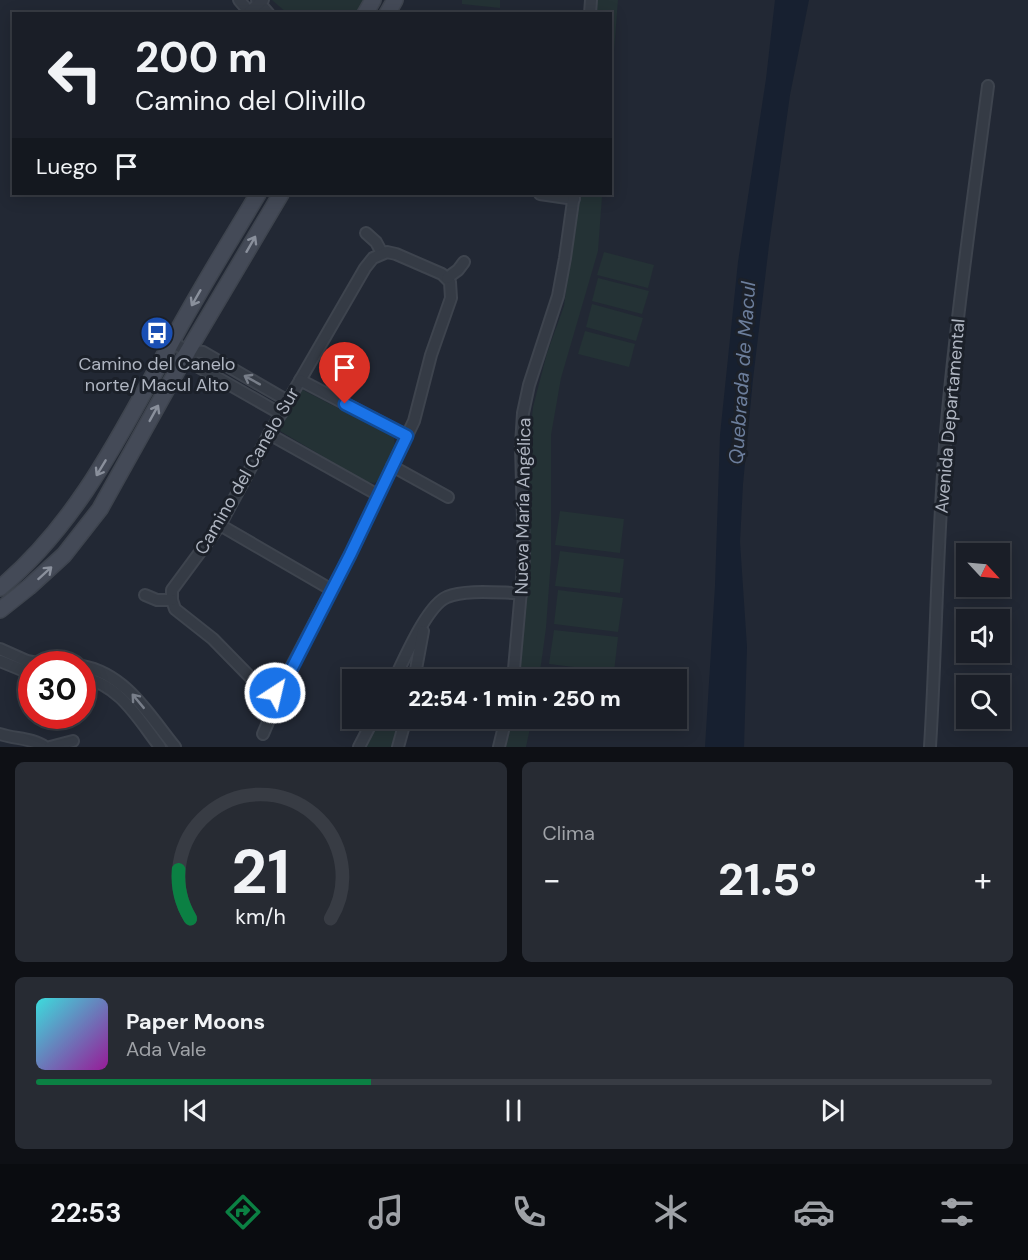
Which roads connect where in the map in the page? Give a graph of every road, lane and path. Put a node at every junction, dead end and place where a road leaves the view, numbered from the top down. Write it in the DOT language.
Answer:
graph roads {
  1 [pos="239,0"];
  2 [pos="249,12"];
  3 [pos="988,86"];
  4 [pos="257,195"];
  5 [pos="280,195"];
  6 [pos="557,195"];
  7 [pos="574,196"];
  8 [pos="366,233"];
  9 [pos="382,253"];
  10 [pos="464,261"];
  11 [pos="447,278"];
  12 [pos="171,342"];
  13 [pos="188,351"];
  14 [pos="300,380"];
  15 [pos="288,400"];
  16 [pos="281,414"];
  17 [pos="269,434"];
  18 [pos="407,436"];
  19 [pos="392,466"];
  20 [pos="378,495"];
  21 [pos="448,497"];
  22 [pos="220,525"];
  23 [pos="0,588"];
  24 [pos="332,590"];
  25 [pos="522,593"];
  26 [pos="145,595"];
  27 [pos="172,600"];
  28 [pos="0,610"];
  29 [pos="424,622"];
  30 [pos="0,649"];
  31 [pos="18,657"];
  32 [pos="0,662"];
  33 [pos="18,669"];
  34 [pos="400,669"];
  35 [pos="416,669"];
  36 [pos="514,669"];
  37 [pos="96,670"];
  38 [pos="96,682"];
  39 [pos="274,686"];
  40 [pos="368,729"];
  41 [pos="403,729"];
  42 [pos="503,729"];
  43 [pos="0,734"];
  44 [pos="263,734"];
  45 [pos="72,741"];
  46 [pos="48,747"];
  47 [pos="160,747"];
  48 [pos="175,747"];
  49 [pos="359,747"];
  50 [pos="398,747"];
  51 [pos="499,747"];
  52 [pos="930,747"];
  1 -- 2 [label="street"];
  3 -- 52 [label="street, Avenida Departamental"];
  4 -- 12 [label="street, one-way"];
  13 -- 5 [label="street, one-way"];
  6 -- 7 [label="street"];
  7 -- 25 [label="street, Nueva María Angélica"];
  8 -- 9 [label="street"];
  9 -- 11 [label="street"];
  9 -- 14 [label="street, Camino del Canelo Sur"];
  10 -- 11 [label="street"];
  11 -- 18 [label="street"];
  12 -- 13 [label="street"];
  12 -- 23 [label="street, one-way"];
  15 -- 13 [label="street, one-way"];
  13 -- 16 [label="street"];
  28 -- 13 [label="street, one-way"];
  14 -- 15 [label="street, Camino del Canelo Sur"];
  14 -- 18 [label="street"];
  15 -- 16 [label="street, Camino del Canelo Sur"];
  16 -- 17 [label="street, Camino del Canelo Sur"];
  17 -- 20 [label="street"];
  17 -- 22 [label="street, Camino del Canelo Sur"];
  18 -- 19 [label="street"];
  19 -- 20 [label="street"];
  19 -- 21 [label="street"];
  20 -- 24 [label="street"];
  22 -- 24 [label="street"];
  22 -- 27 [label="street, Camino del Canelo Sur"];
  24 -- 39 [label="street"];
  25 -- 29 [label="street"];
  25 -- 36 [label="street, Nueva María Angélica"];
  26 -- 27 [label="street"];
  27 -- 39 [label="street"];
  29 -- 34 [label="street"];
  29 -- 35 [label="street"];
  30 -- 31 [label="street"];
  32 -- 33 [label="street"];
  48 -- 37 [label="street, one-way"];
  38 -- 47 [label="street"];
  39 -- 44 [label="street"];
  40 -- 49 [label="street"];
  41 -- 50 [label="street"];
  42 -- 51 [label="street"];
  43 -- 46 [label="street"];
  45 -- 46 [label="street"];
}
